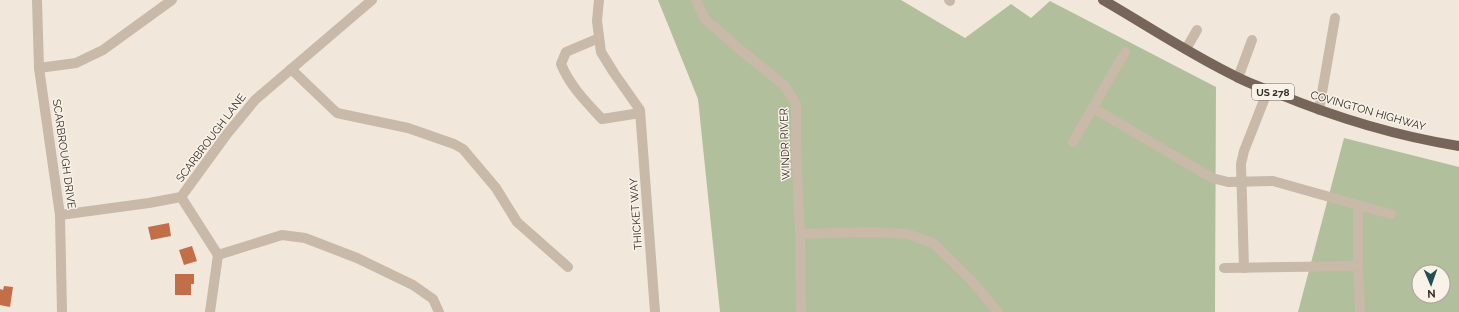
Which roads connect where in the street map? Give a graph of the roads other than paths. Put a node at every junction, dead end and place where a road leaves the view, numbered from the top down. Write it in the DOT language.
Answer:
graph roads {
  1 [pos="37,0"];
  2 [pos="172,0"];
  3 [pos="372,0"];
  4 [pos="599,0"];
  5 [pos="696,0"];
  6 [pos="1106,1"];
  7 [pos="1335,18"];
  8 [pos="1197,30"];
  9 [pos="599,38"];
  10 [pos="1252,40"];
  11 [pos="1186,49"];
  12 [pos="1125,52"];
  13 [pos="39,68"];
  14 [pos="292,69"];
  15 [pos="1238,78"];
  16 [pos="1268,90"];
  17 [pos="1093,108"];
  18 [pos="1319,110"];
  19 [pos="640,114"];
  20 [pos="1073,142"];
  21 [pos="1459,146"];
  22 [pos="1241,182"];
  23 [pos="181,197"];
  24 [pos="1358,205"];
  25 [pos="60,214"];
  26 [pos="1391,214"];
  27 [pos="800,234"];
  28 [pos="218,255"];
  29 [pos="1358,266"];
  30 [pos="568,267"];
  31 [pos="1224,268"];
  32 [pos="1244,268"];
  33 [pos="62,312"];
  34 [pos="210,312"];
  35 [pos="439,312"];
  36 [pos="655,312"];
  37 [pos="801,312"];
  38 [pos="998,312"];
  39 [pos="1360,312"];
  1 -- 13 [label="street, SCARBROUGH DRIVE"];
  2 -- 13 [label="street"];
  3 -- 14 [label="street, SCARBROUGH LANE"];
  4 -- 9 [label="street, THICKET WAY"];
  5 -- 27 [label="street, WINDR RIVER"];
  6 -- 11 [label="main road, COVINGTON HIGHWAY / US 278"];
  7 -- 18 [label="street"];
  8 -- 11 [label="street"];
  9 -- 19 [label="street, THICKET WAY"];
  9 -- 19 [label="street"];
  10 -- 15 [label="street"];
  11 -- 15 [label="main road, COVINGTON HIGHWAY / US 278"];
  12 -- 17 [label="street"];
  13 -- 25 [label="street, SCARBROUGH DRIVE"];
  14 -- 23 [label="street, SCARBROUGH LANE"];
  14 -- 30 [label="street"];
  15 -- 16 [label="main road, COVINGTON HIGHWAY / US 278"];
  16 -- 18 [label="main road, COVINGTON HIGHWAY / US 278"];
  16 -- 22 [label="street"];
  17 -- 20 [label="street"];
  17 -- 22 [label="street"];
  18 -- 21 [label="main road, COVINGTON HIGHWAY / US 278"];
  19 -- 36 [label="street, THICKET WAY"];
  22 -- 24 [label="street"];
  22 -- 32 [label="street"];
  23 -- 25 [label="street, SCARBROUGH LANE"];
  23 -- 28 [label="street"];
  24 -- 26 [label="street"];
  24 -- 29 [label="street"];
  25 -- 33 [label="street, SCARBROUGH DRIVE"];
  27 -- 37 [label="street, WINDR RIVER"];
  27 -- 38 [label="street"];
  28 -- 34 [label="street"];
  28 -- 35 [label="street"];
  29 -- 32 [label="street"];
  29 -- 39 [label="street"];
  31 -- 32 [label="street"];
}
